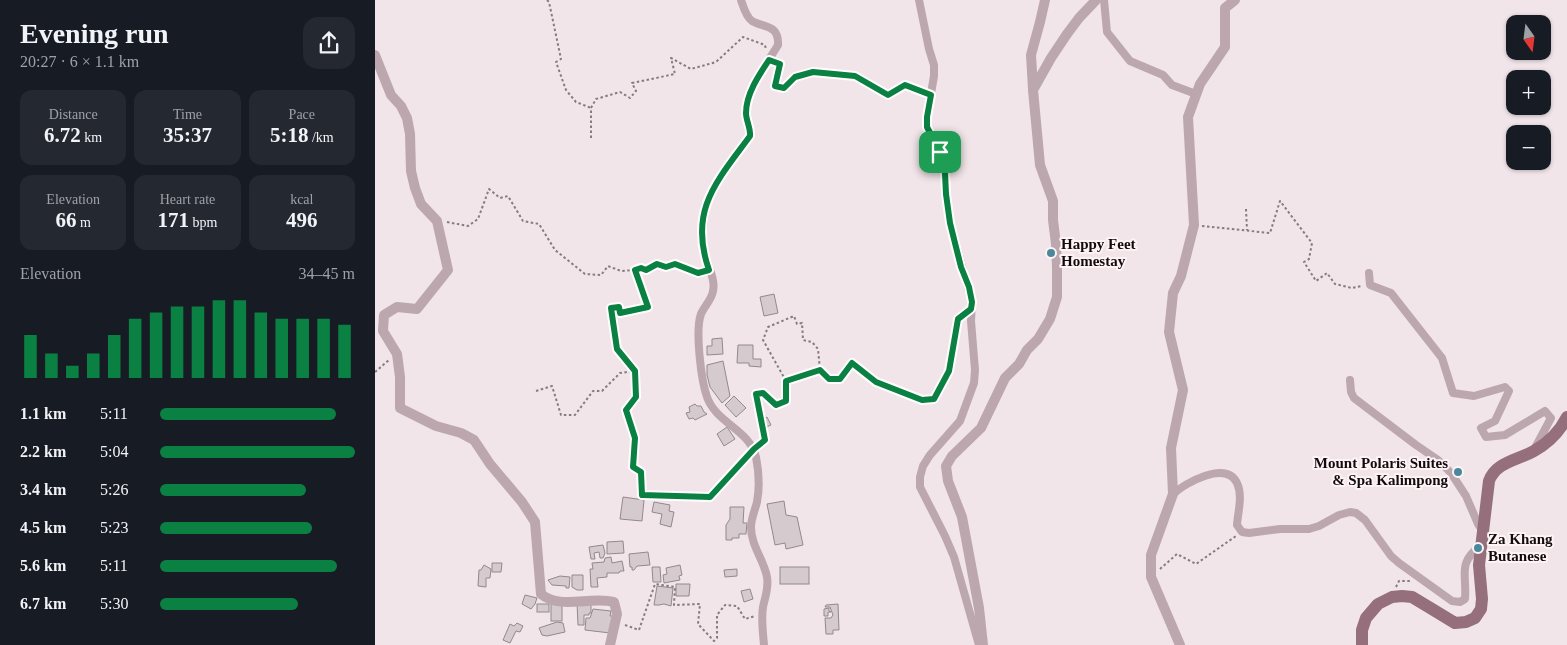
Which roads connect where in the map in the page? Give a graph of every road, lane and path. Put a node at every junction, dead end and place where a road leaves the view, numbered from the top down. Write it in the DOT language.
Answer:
graph roads {
  1 [pos="547,0"];
  2 [pos="741,0"];
  3 [pos="919,0"];
  4 [pos="1045,0"];
  5 [pos="1095,0"];
  6 [pos="1104,0"];
  7 [pos="1235,0"];
  8 [pos="375,55"];
  9 [pos="769,60"];
  10 [pos="1033,90"];
  11 [pos="1196,94"];
  12 [pos="931,95"];
  13 [pos="591,108"];
  14 [pos="591,138"];
  15 [pos="1246,209"];
  16 [pos="437,221"];
  17 [pos="1194,225"];
  18 [pos="1247,230"];
  19 [pos="635,270"];
  20 [pos="709,270"];
  21 [pos="1369,273"];
  22 [pos="1369,285"];
  23 [pos="971,309"];
  24 [pos="397,354"];
  25 [pos="852,363"];
  26 [pos="820,370"];
  27 [pos="635,371"];
  28 [pos="375,372"];
  29 [pos="1350,380"];
  30 [pos="786,381"];
  31 [pos="536,391"];
  32 [pos="1567,416"];
  33 [pos="754,449"];
  34 [pos="1533,452"];
  35 [pos="1173,494"];
  36 [pos="680,496"];
  37 [pos="1242,532"];
  38 [pos="1482,538"];
  39 [pos="1151,577"];
  40 [pos="1423,580"];
  41 [pos="1392,597"];
  42 [pos="763,614"];
  43 [pos="615,622"];
  44 [pos="610,645"];
  45 [pos="764,645"];
  46 [pos="979,645"];
  47 [pos="983,645"];
  48 [pos="1180,645"];
  49 [pos="1362,645"];
  1 -- 13 [label="path"];
  2 -- 9 [label="street"];
  3 -- 12 [label="street"];
  4 -- 10 [label="street"];
  5 -- 10 [label="street"];
  6 -- 11 [label="street"];
  7 -- 11 [label="street"];
  8 -- 16 [label="street"];
  9 -- 12 [label="path"];
  9 -- 13 [label="path"];
  9 -- 20 [label="street"];
  10 -- 47 [label="street"];
  11 -- 17 [label="street"];
  12 -- 23 [label="street"];
  13 -- 14 [label="path"];
  15 -- 18 [label="path"];
  16 -- 19 [label="path"];
  16 -- 24 [label="street"];
  17 -- 18 [label="path"];
  17 -- 35 [label="street"];
  18 -- 22 [label="path"];
  19 -- 20 [label="path"];
  19 -- 27 [label="path"];
  20 -- 33 [label="street"];
  21 -- 22 [label="street"];
  22 -- 34 [label="street"];
  23 -- 25 [label="street"];
  23 -- 46 [label="street"];
  24 -- 28 [label="path"];
  24 -- 43 [label="street"];
  25 -- 26 [label="path"];
  26 -- 30 [label="path"];
  26 -- 30 [label="path"];
  27 -- 31 [label="path"];
  27 -- 36 [label="path"];
  29 -- 38 [label="street"];
  30 -- 33 [label="path"];
  32 -- 34 [label="main road"];
  33 -- 36 [label="street"];
  33 -- 42 [label="street"];
  34 -- 38 [label="main road"];
  35 -- 37 [label="street"];
  35 -- 39 [label="street"];
  37 -- 39 [label="path"];
  37 -- 40 [label="street"];
  38 -- 40 [label="street"];
  38 -- 41 [label="main road"];
  39 -- 48 [label="street"];
  40 -- 41 [label="path"];
  41 -- 49 [label="main road"];
  42 -- 43 [label="path"];
  42 -- 45 [label="street"];
  43 -- 44 [label="street"];
}
